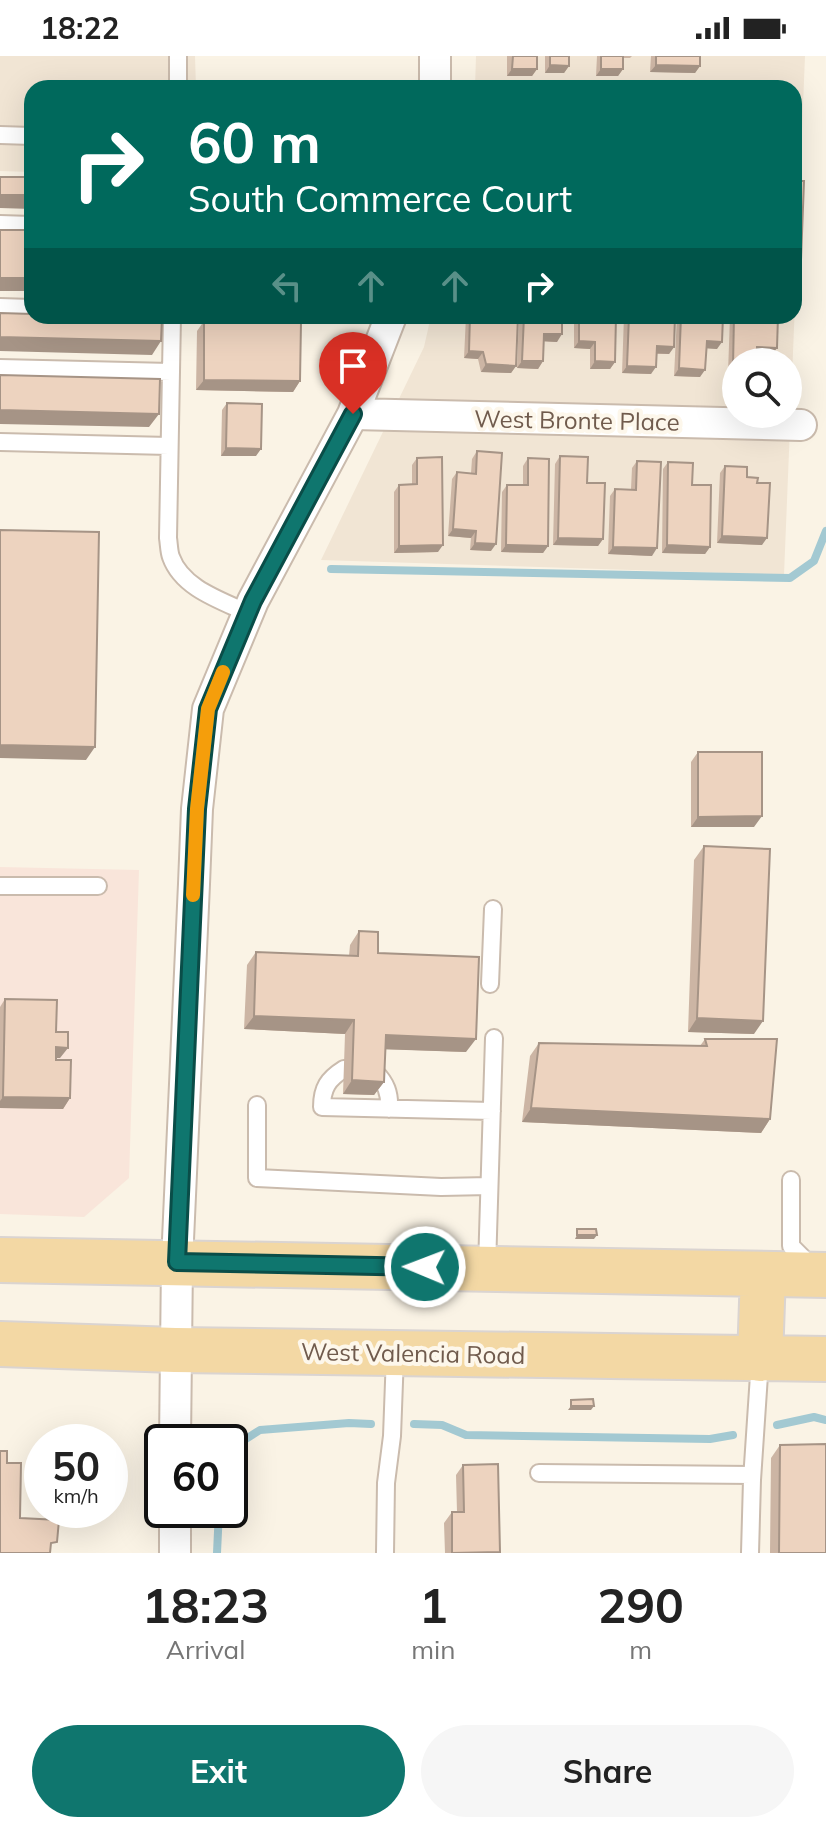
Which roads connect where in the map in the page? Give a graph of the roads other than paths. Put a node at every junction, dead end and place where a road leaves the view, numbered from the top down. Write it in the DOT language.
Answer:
graph roads {
  1 [pos="178,56"];
  2 [pos="435,56"];
  3 [pos="178,80"];
  4 [pos="435,80"];
  5 [pos="0,135"];
  6 [pos="24,136"];
  7 [pos="0,224"];
  8 [pos="24,225"];
  9 [pos="0,307"];
  10 [pos="24,308"];
  11 [pos="172,324"];
  12 [pos="388,324"];
  13 [pos="0,368"];
  14 [pos="171,372"];
  15 [pos="353,414"];
  16 [pos="722,423"];
  17 [pos="0,442"];
  18 [pos="169,446"];
  19 [pos="248,613"];
  20 [pos="0,886"];
  21 [pos="98,886"];
  22 [pos="493,909"];
  23 [pos="490,984"];
  24 [pos="494,1038"];
  25 [pos="344,1069"];
  26 [pos="375,1072"];
  27 [pos="257,1105"];
  28 [pos="389,1109"];
  29 [pos="492,1111"];
  30 [pos="791,1180"];
  31 [pos="489,1186"];
  32 [pos="0,1260"];
  33 [pos="177,1262"];
  34 [pos="487,1268"];
  35 [pos="763,1274"];
  36 [pos="823,1275"];
  37 [pos="0,1344"];
  38 [pos="175,1350"];
  39 [pos="395,1353"];
  40 [pos="760,1359"];
  41 [pos="826,1359"];
  42 [pos="175,1424"];
  43 [pos="539,1473"];
  44 [pos="752,1475"];
  45 [pos="175,1528"];
  46 [pos="175,1553"];
  47 [pos="385,1553"];
  48 [pos="750,1553"];
  1 -- 3 [label="lane"];
  2 -- 4 [label="street"];
  5 -- 6 [label="lane"];
  7 -- 8 [label="lane"];
  9 -- 10 [label="lane"];
  11 -- 14 [label="lane"];
  12 -- 15 [label="street"];
  13 -- 14 [label="lane"];
  14 -- 18 [label="lane"];
  15 -- 16 [label="street, West Bronte Place"];
  15 -- 19 [label="street"];
  17 -- 18 [label="lane"];
  18 -- 19 [label="lane"];
  19 -- 33 [label="street"];
  20 -- 21 [label="lane"];
  22 -- 23 [label="lane"];
  24 -- 29 [label="lane"];
  25 -- 28 [label="lane"];
  26 -- 28 [label="lane"];
  27 -- 31 [label="lane"];
  28 -- 29 [label="lane"];
  29 -- 31 [label="lane"];
  30 -- 36 [label="lane"];
  31 -- 34 [label="lane"];
  32 -- 33 [label="main road"];
  33 -- 34 [label="main road"];
  33 -- 38 [label="street"];
  34 -- 35 [label="main road"];
  35 -- 36 [label="main road"];
  35 -- 40 [label="main road"];
  37 -- 38 [label="main road, West Valencia Road"];
  38 -- 39 [label="main road, West Valencia Road"];
  38 -- 42 [label="street"];
  39 -- 40 [label="main road, West Valencia Road"];
  39 -- 47 [label="lane"];
  40 -- 41 [label="main road, West Valencia Road"];
  40 -- 44 [label="lane"];
  43 -- 44 [label="lane"];
  44 -- 48 [label="lane"];
  45 -- 46 [label="street"];
}
